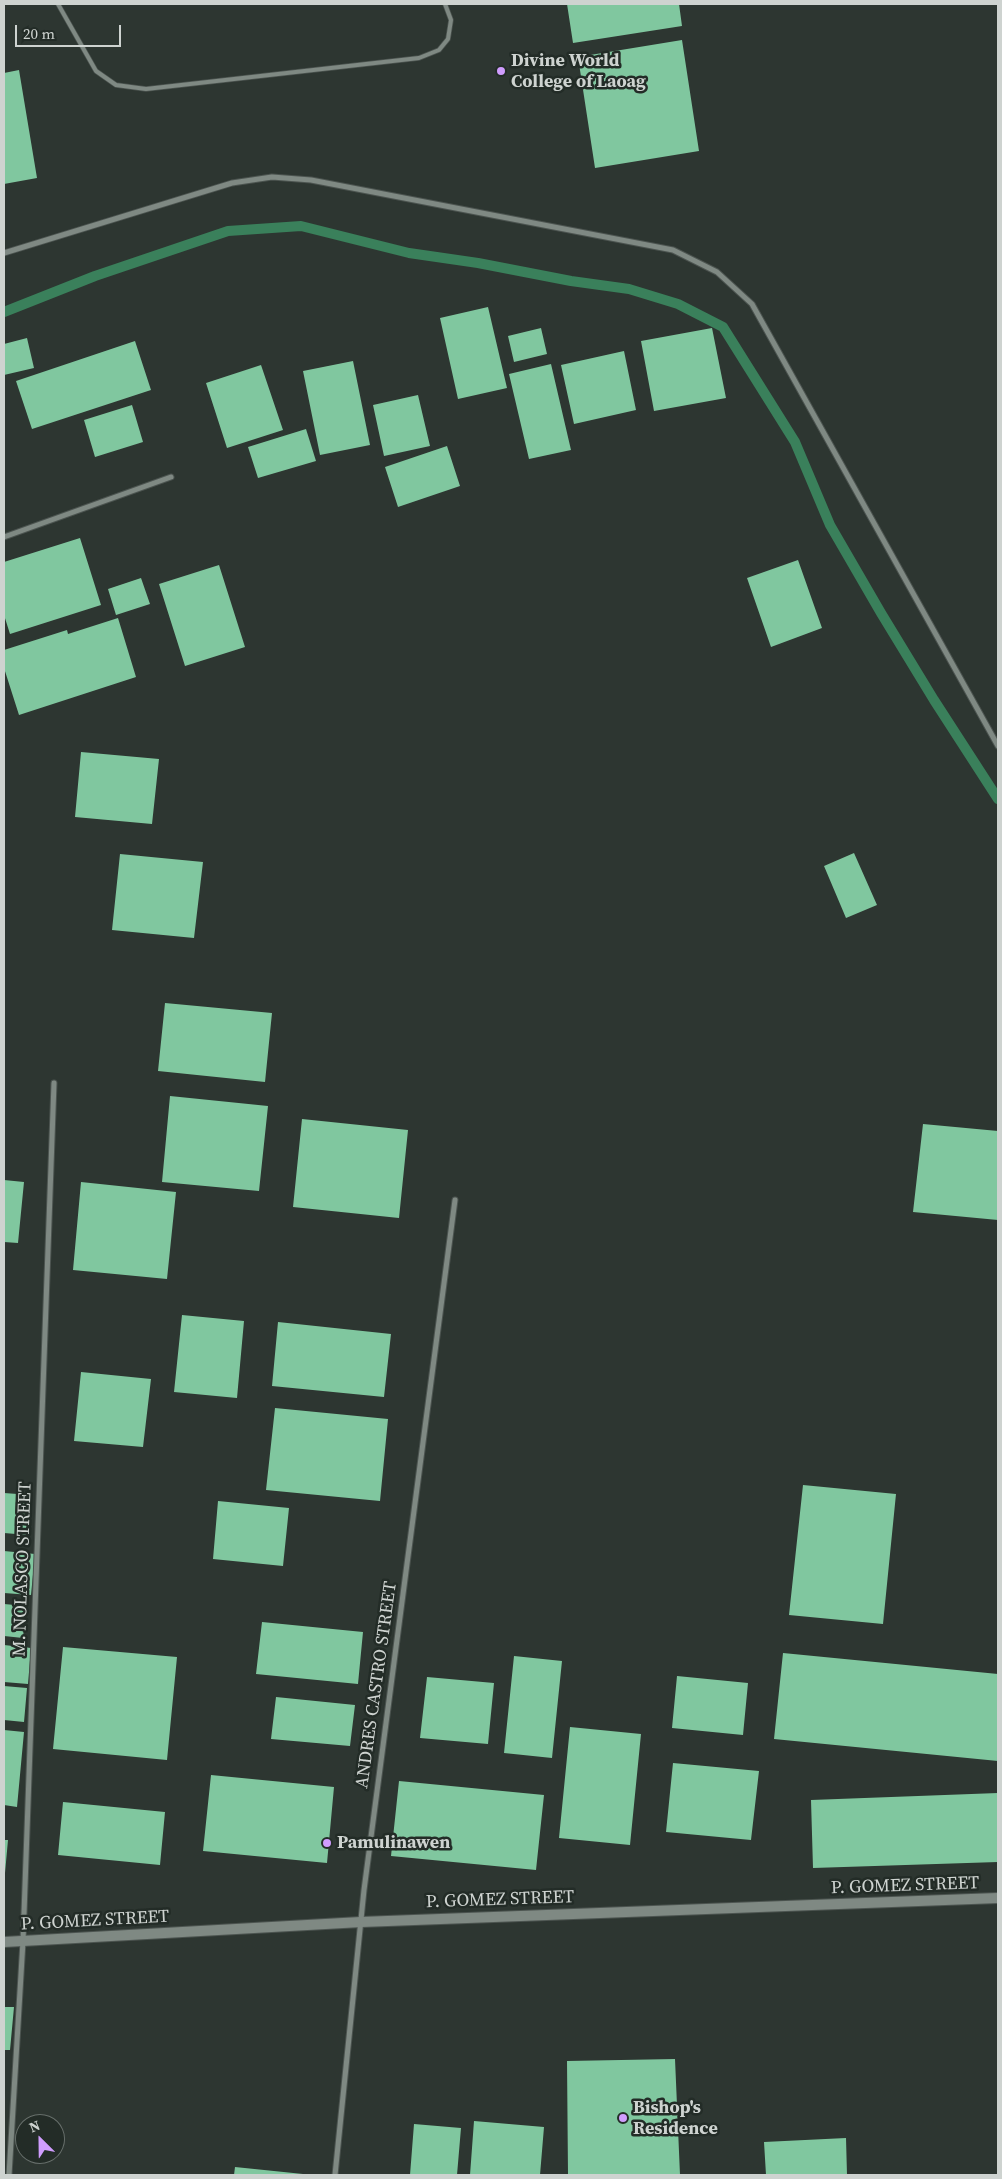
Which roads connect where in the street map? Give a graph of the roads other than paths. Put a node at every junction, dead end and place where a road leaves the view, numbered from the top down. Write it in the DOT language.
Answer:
graph roads {
  1 [pos="58,4"];
  2 [pos="445,4"];
  3 [pos="4,253"];
  4 [pos="171,476"];
  5 [pos="4,537"];
  6 [pos="998,746"];
  7 [pos="54,1083"];
  8 [pos="456,1200"];
  9 [pos="998,1898"];
  10 [pos="361,1922"];
  11 [pos="23,1941"];
  12 [pos="4,1942"];
  13 [pos="9,2175"];
  14 [pos="335,2175"];
  1 -- 2 [label="lane"];
  3 -- 6 [label="street"];
  4 -- 5 [label="street"];
  7 -- 11 [label="street, M. NOLASCO STREET"];
  8 -- 10 [label="street, ANDRES CASTRO STREET"];
  9 -- 10 [label="main road, P. GOMEZ STREET"];
  10 -- 11 [label="main road, P. GOMEZ STREET"];
  10 -- 14 [label="street, ANDRES CASTRO STREET"];
  11 -- 12 [label="main road, P. GOMEZ STREET"];
  11 -- 13 [label="street, M. NOLASCO STREET"];
}
